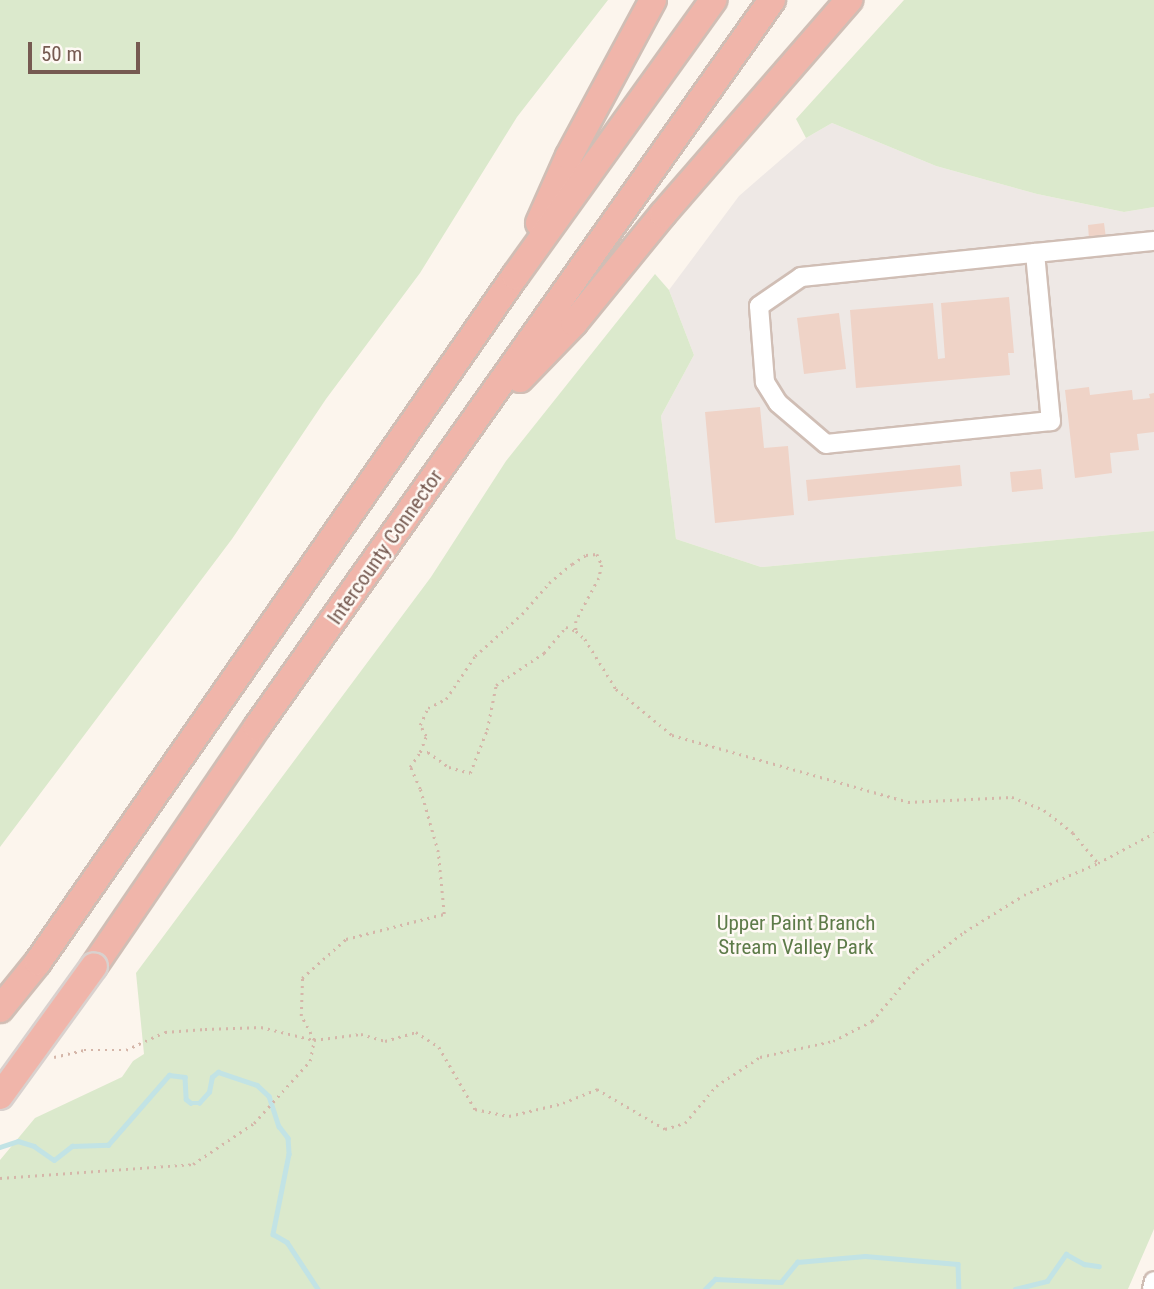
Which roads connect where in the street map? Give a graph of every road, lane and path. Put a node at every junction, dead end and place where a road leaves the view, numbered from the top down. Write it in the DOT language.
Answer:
graph roads {
  1 [pos="653,0"];
  2 [pos="713,0"];
  3 [pos="772,0"];
  4 [pos="849,0"];
  5 [pos="1154,241"];
  6 [pos="1035,253"];
  7 [pos="515,276"];
  8 [pos="456,447"];
  9 [pos="576,631"];
  10 [pos="420,752"];
  11 [pos="1154,833"];
  12 [pos="1098,863"];
  13 [pos="0,1009"];
  14 [pos="314,1040"];
  15 [pos="51,1058"];
  16 [pos="0,1096"];
  17 [pos="0,1178"];
  18 [pos="1154,1281"];
  19 [pos="1152,1289"];
  1 -- 7 [label="highway"];
  2 -- 7 [label="highway"];
  3 -- 8 [label="highway, Intercounty Connector"];
  4 -- 8 [label="highway"];
  5 -- 6 [label="street"];
  6 -- 6 [label="street"];
  7 -- 13 [label="highway"];
  8 -- 16 [label="highway, Intercounty Connector, bridge"];
  9 -- 10 [label="path"];
  9 -- 10 [label="path"];
  9 -- 12 [label="path"];
  10 -- 14 [label="path"];
  11 -- 12 [label="path"];
  12 -- 14 [label="path"];
  14 -- 15 [label="path"];
  14 -- 17 [label="path"];
  18 -- 19 [label="street"];
}
